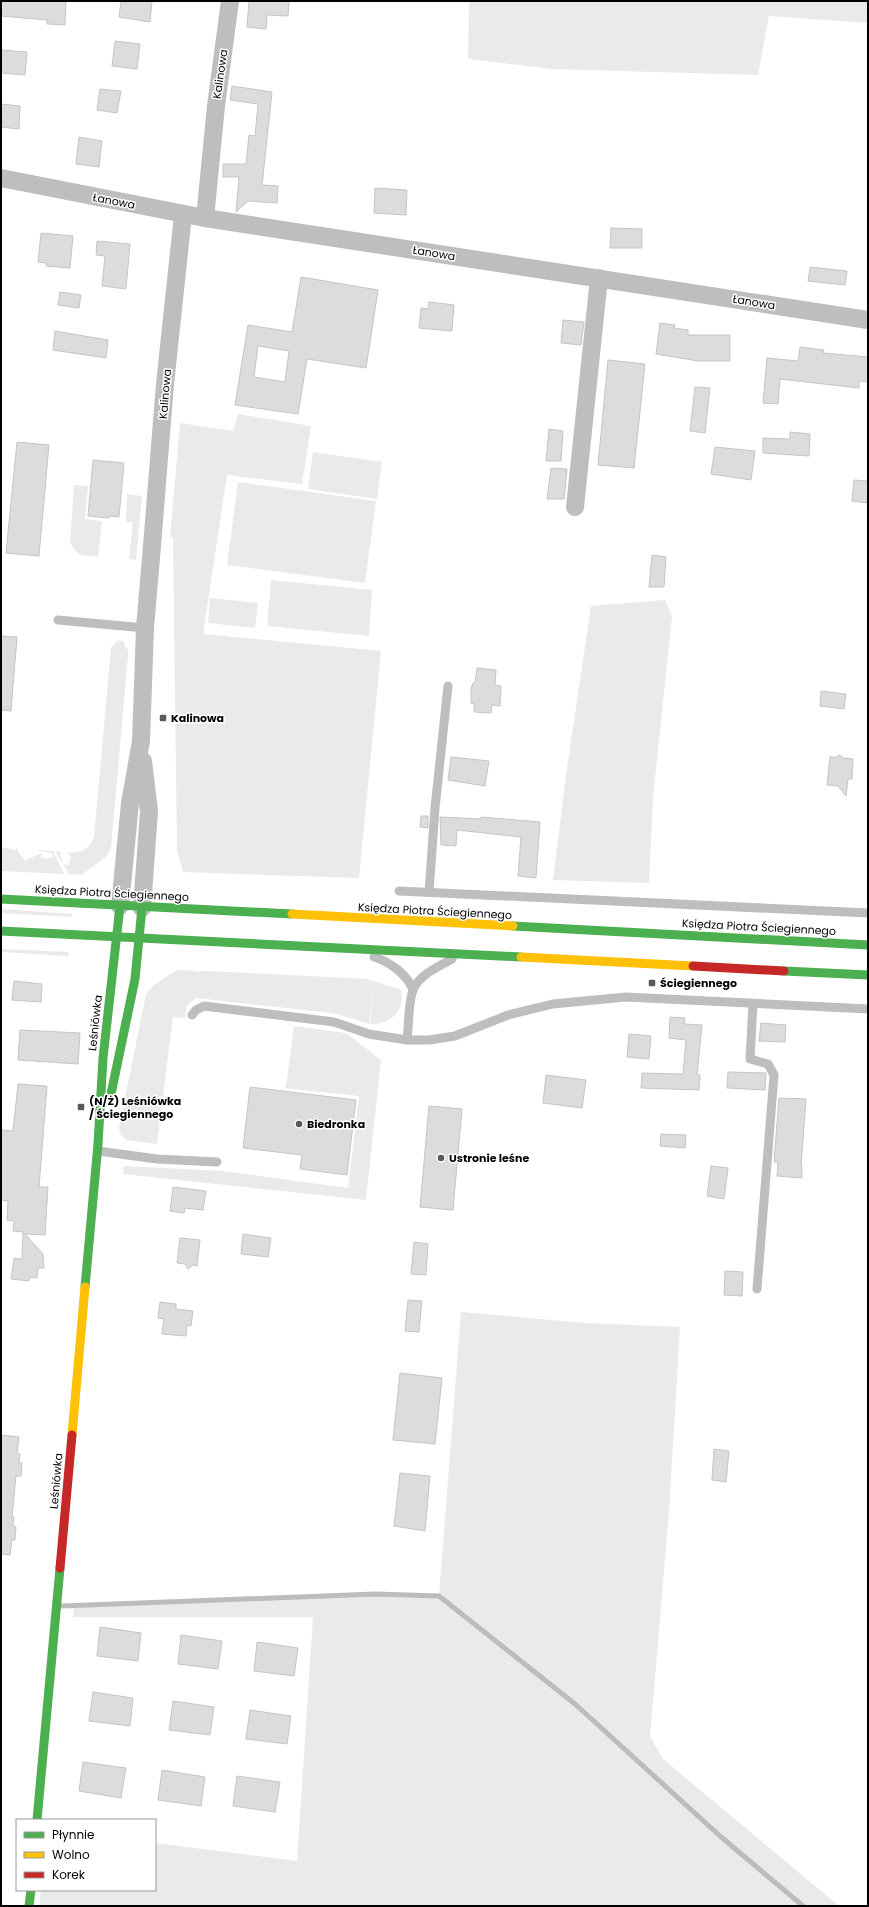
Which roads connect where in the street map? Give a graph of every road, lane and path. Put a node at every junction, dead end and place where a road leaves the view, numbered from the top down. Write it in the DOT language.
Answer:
graph roads {
  1 [pos="230,1"];
  2 [pos="1,178"];
  3 [pos="183,215"];
  4 [pos="205,218"];
  5 [pos="599,278"];
  6 [pos="868,320"];
  7 [pos="575,507"];
  8 [pos="58,620"];
  9 [pos="146,628"];
  10 [pos="448,686"];
  11 [pos="141,740"];
  12 [pos="400,891"];
  13 [pos="429,892"];
  14 [pos="1,899"];
  15 [pos="120,906"];
  16 [pos="142,908"];
  17 [pos="868,913"];
  18 [pos="1,931"];
  19 [pos="118,938"];
  20 [pos="140,939"];
  21 [pos="868,945"];
  22 [pos="356,950"];
  23 [pos="460,955"];
  24 [pos="868,975"];
  25 [pos="413,990"];
  26 [pos="753,1004"];
  27 [pos="868,1009"];
  28 [pos="192,1016"];
  29 [pos="407,1040"];
  30 [pos="98,1148"];
  31 [pos="217,1162"];
  32 [pos="757,1289"];
  33 [pos="37,1819"];
  34 [pos="30,1891"];
  35 [pos="29,1906"];
  1 -- 4 [label="street, Kalinowa"];
  2 -- 3 [label="street, Łanowa"];
  3 -- 4 [label="street, Łanowa"];
  3 -- 9 [label="street, Kalinowa"];
  4 -- 5 [label="street, Łanowa"];
  5 -- 6 [label="street, Łanowa"];
  5 -- 7 [label="street"];
  8 -- 9 [label="lane"];
  9 -- 11 [label="street, Kalinowa"];
  10 -- 13 [label="lane"];
  11 -- 15 [label="street, Kalinowa"];
  11 -- 16 [label="street, Kalinowa"];
  12 -- 13 [label="lane"];
  13 -- 17 [label="lane"];
  14 -- 15 [label="main road, Księdza Piotra Ściegiennego"];
  15 -- 16 [label="main road, Księdza Piotra Ściegiennego"];
  15 -- 19 [label="main road, Leśniówka"];
  16 -- 20 [label="main road, Kalinowa"];
  16 -- 21 [label="main road, Księdza Piotra Ściegiennego"];
  18 -- 19 [label="main road"];
  19 -- 20 [label="main road"];
  19 -- 30 [label="main road, Leśniówka"];
  20 -- 22 [label="main road"];
  20 -- 30 [label="main road, Leśniówka"];
  22 -- 23 [label="main road"];
  22 -- 25 [label="lane"];
  23 -- 24 [label="main road"];
  23 -- 25 [label="lane"];
  25 -- 29 [label="lane"];
  26 -- 27 [label="lane"];
  26 -- 29 [label="lane"];
  26 -- 32 [label="lane"];
  28 -- 29 [label="lane"];
  30 -- 31 [label="lane"];
  30 -- 33 [label="main road, Leśniówka"];
  34 -- 35 [label="main road"];
}
